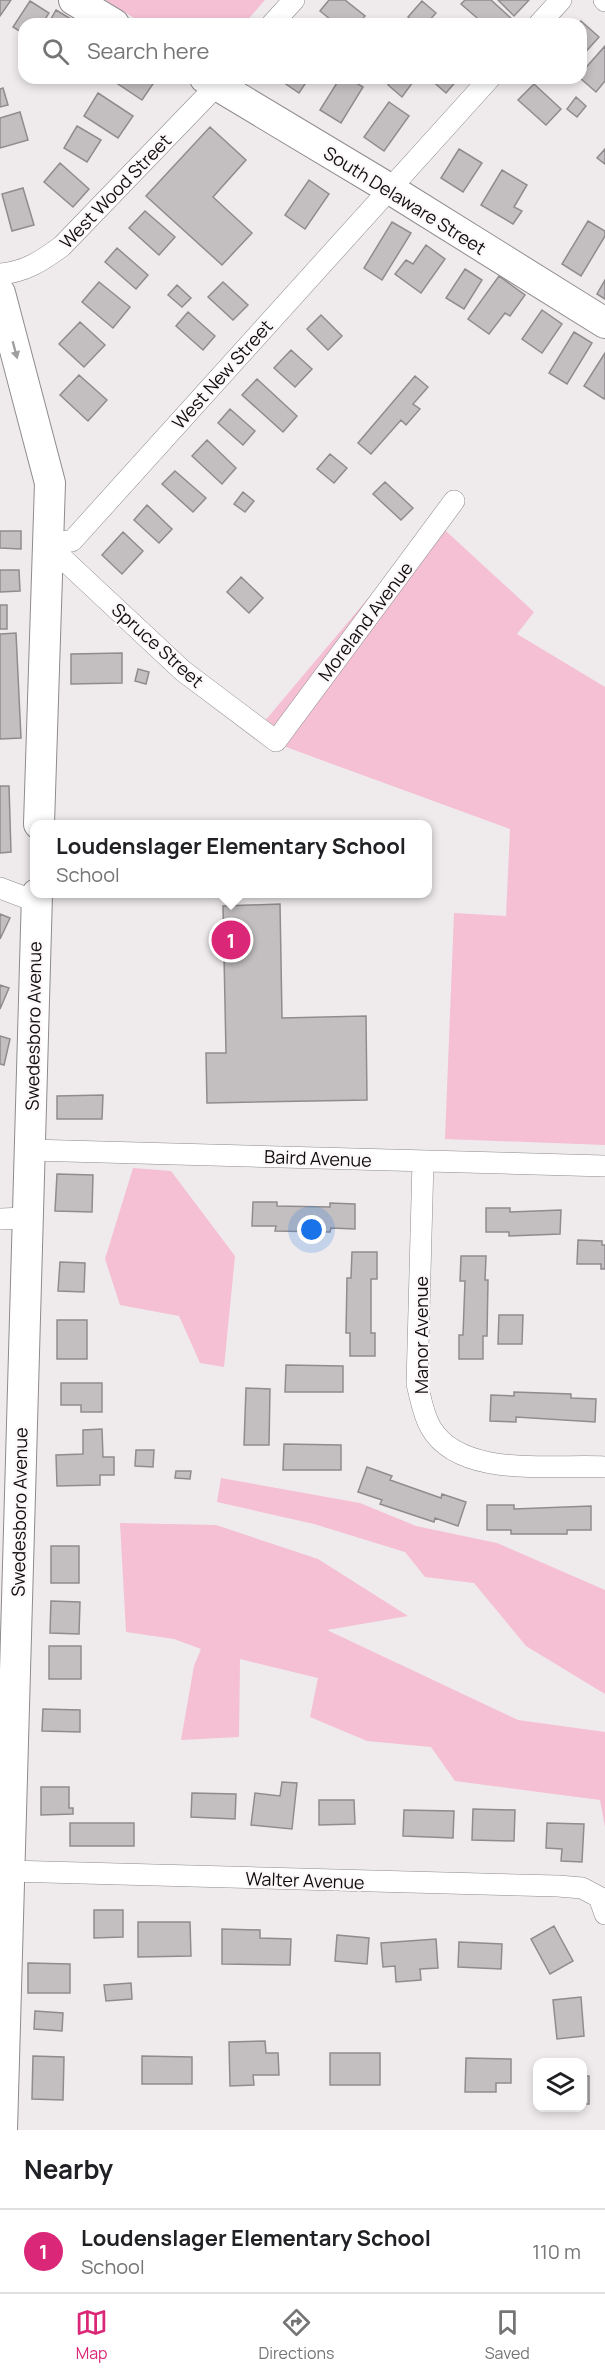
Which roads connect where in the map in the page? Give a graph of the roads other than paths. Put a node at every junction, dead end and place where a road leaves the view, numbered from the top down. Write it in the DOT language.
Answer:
graph roads {
  1 [pos="74,0"];
  2 [pos="294,0"];
  3 [pos="561,0"];
  4 [pos="104,18"];
  5 [pos="278,18"];
  6 [pos="544,18"];
  7 [pos="211,84"];
  8 [pos="221,84"];
  9 [pos="485,84"];
  10 [pos="390,189"];
  11 [pos="0,274"];
  12 [pos="0,293"];
  13 [pos="605,323"];
  14 [pos="454,501"];
  15 [pos="46,543"];
  16 [pos="276,741"];
  17 [pos="39,820"];
  18 [pos="0,888"];
  19 [pos="30,896"];
  20 [pos="37,898"];
  21 [pos="30,1150"];
  22 [pos="423,1161"];
  23 [pos="605,1166"];
  24 [pos="13,1219"];
  25 [pos="605,1467"];
  26 [pos="10,1478"];
  27 [pos="7,1728"];
  28 [pos="9,1871"];
  29 [pos="602,1906"];
  30 [pos="2,2130"];
  31 [pos="21,2130"];
  1 -- 4 [label="street"];
  2 -- 5 [label="street"];
  3 -- 6 [label="street"];
  7 -- 11 [label="street, West Wood Street"];
  8 -- 10 [label="street, South Delaware Street"];
  9 -- 10 [label="street, West New Street"];
  10 -- 13 [label="street, South Delaware Street"];
  10 -- 15 [label="street, West New Street"];
  12 -- 15 [label="street, one-way"];
  14 -- 16 [label="street, Moreland Avenue"];
  15 -- 16 [label="street, Spruce Street"];
  15 -- 17 [label="street"];
  18 -- 19 [label="street"];
  20 -- 21 [label="street, Swedesboro Avenue"];
  21 -- 22 [label="street, Baird Avenue"];
  21 -- 24 [label="street, Swedesboro Avenue"];
  22 -- 23 [label="street, Baird Avenue"];
  22 -- 25 [label="street, Manor Avenue"];
  24 -- 26 [label="street, Swedesboro Avenue"];
  26 -- 27 [label="street, Swedesboro Avenue"];
  27 -- 28 [label="street, Swedesboro Avenue"];
  28 -- 29 [label="street, Walter Avenue"];
  28 -- 30 [label="street, Swedesboro Avenue"];
  30 -- 31 [label="street"];
}
